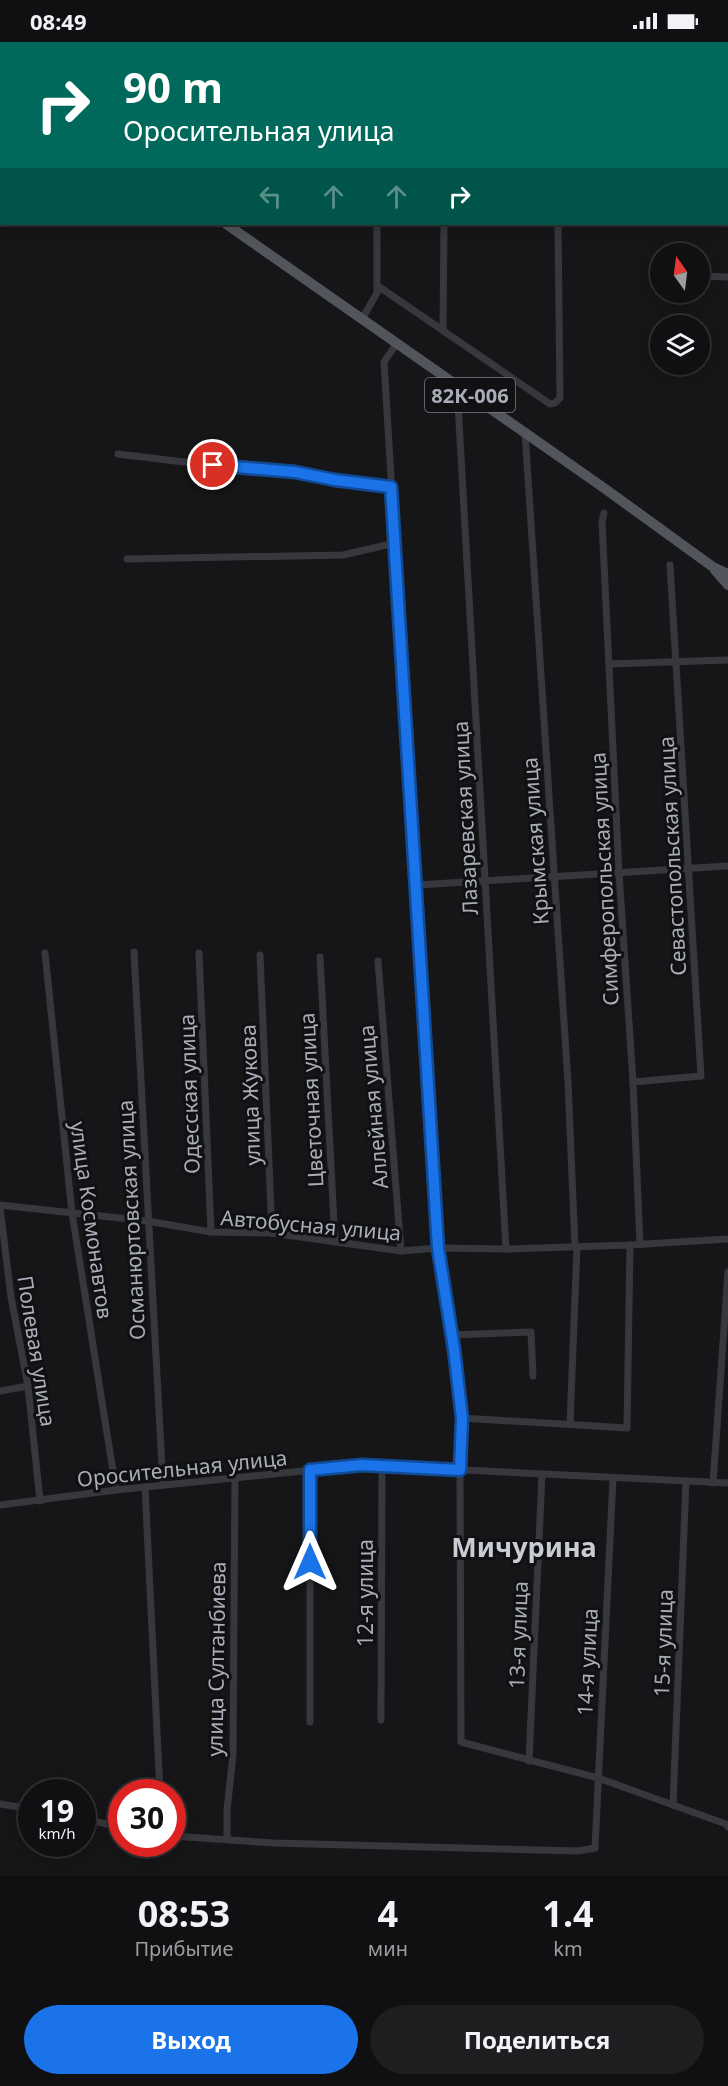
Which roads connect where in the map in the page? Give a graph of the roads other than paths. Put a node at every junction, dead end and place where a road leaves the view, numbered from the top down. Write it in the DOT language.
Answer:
graph roads {
  1 [pos="227,225"];
  2 [pos="377,225"];
  3 [pos="444,225"];
  4 [pos="558,225"];
  5 [pos="710,276"];
  6 [pos="728,277"];
  7 [pos="378,286"];
  8 [pos="362,319"];
  9 [pos="443,330"];
  10 [pos="397,344"];
  11 [pos="458,386"];
  12 [pos="525,433"];
  13 [pos="118,453"];
  14 [pos="391,487"];
  15 [pos="604,513"];
  16 [pos="395,543"];
  17 [pos="127,559"];
  18 [pos="670,565"];
  19 [pos="713,567"];
  20 [pos="728,574"];
  21 [pos="728,585"];
  22 [pos="727,660"];
  23 [pos="676,661"];
  24 [pos="609,664"];
  25 [pos="728,866"];
  26 [pos="689,868"];
  27 [pos="619,873"];
  28 [pos="554,877"];
  29 [pos="485,881"];
  30 [pos="417,885"];
  31 [pos="134,952"];
  32 [pos="45,953"];
  33 [pos="199,953"];
  34 [pos="260,955"];
  35 [pos="320,957"];
  36 [pos="378,961"];
  37 [pos="633,1082"];
  38 [pos="0,1206"];
  39 [pos="72,1213"];
  40 [pos="147,1221"];
  41 [pos="211,1232"];
  42 [pos="272,1233"];
  43 [pos="728,1239"];
  44 [pos="335,1242"];
  45 [pos="640,1244"];
  46 [pos="630,1245"];
  47 [pos="576,1247"];
  48 [pos="438,1248"];
  49 [pos="506,1249"];
  50 [pos="401,1251"];
  51 [pos="728,1272"];
  52 [pos="451,1335"];
  53 [pos="533,1376"];
  54 [pos="28,1386"];
  55 [pos="0,1391"];
  56 [pos="462,1418"];
  57 [pos="570,1424"];
  58 [pos="382,1466"];
  59 [pos="310,1470"];
  60 [pos="460,1470"];
  61 [pos="542,1474"];
  62 [pos="235,1478"];
  63 [pos="613,1478"];
  64 [pos="686,1481"];
  65 [pos="713,1482"];
  66 [pos="728,1483"];
  67 [pos="163,1485"];
  68 [pos="145,1487"];
  69 [pos="116,1490"];
  70 [pos="40,1501"];
  71 [pos="0,1505"];
  72 [pos="381,1720"];
  73 [pos="310,1722"];
  74 [pos="529,1761"];
  75 [pos="598,1778"];
  76 [pos="159,1779"];
  77 [pos="0,1804"];
  78 [pos="673,1805"];
  79 [pos="18,1807"];
  80 [pos="727,1824"];
  81 [pos="186,1837"];
  82 [pos="227,1839"];
  1 -- 8 [label="main road, 82К-006"];
  2 -- 7 [label="street"];
  3 -- 9 [label="street"];
  4 -- 9 [label="street"];
  5 -- 6 [label="street"];
  7 -- 8 [label="street"];
  7 -- 9 [label="street"];
  8 -- 10 [label="main road, 82К-006"];
  10 -- 11 [label="main road, 82К-006"];
  10 -- 14 [label="street"];
  11 -- 12 [label="main road, 82К-006"];
  11 -- 29 [label="street, Лазаревская улица"];
  12 -- 19 [label="main road, 82К-006"];
  12 -- 28 [label="street, Крымская улица"];
  13 -- 14 [label="street"];
  14 -- 16 [label="street"];
  15 -- 24 [label="street, Симферопольская улица"];
  16 -- 17 [label="street"];
  16 -- 30 [label="street"];
  18 -- 23 [label="street, Севастопольская улица"];
  19 -- 20 [label="main road"];
  19 -- 21 [label="main road, 82К-006"];
  22 -- 23 [label="street"];
  23 -- 24 [label="street"];
  23 -- 26 [label="street, Севастопольская улица"];
  24 -- 27 [label="street, Симферопольская улица"];
  25 -- 26 [label="street"];
  26 -- 27 [label="street"];
  26 -- 37 [label="street, Севастопольская улица"];
  27 -- 28 [label="street"];
  27 -- 37 [label="street, Симферопольская улица"];
  28 -- 29 [label="street"];
  28 -- 47 [label="street, Крымская улица"];
  29 -- 30 [label="street"];
  29 -- 49 [label="street, Лазаревская улица"];
  30 -- 48 [label="street"];
  31 -- 40 [label="street, Османюртовская улица"];
  32 -- 39 [label="street, улица Космонавтов"];
  33 -- 41 [label="street, Одесская улица"];
  34 -- 42 [label="street, улица Жукова"];
  35 -- 44 [label="street, Цветочная улица"];
  36 -- 50 [label="street, Аллейная улица"];
  37 -- 45 [label="street, Симферопольская улица"];
  38 -- 39 [label="street, Автобусная улица"];
  38 -- 54 [label="street, Полевая улица"];
  39 -- 40 [label="street, Автобусная улица"];
  39 -- 69 [label="street, улица Космонавтов"];
  40 -- 41 [label="street, Автобусная улица"];
  40 -- 67 [label="street, Османюртовская улица"];
  41 -- 42 [label="street, Автобусная улица"];
  42 -- 44 [label="street, Автобусная улица"];
  43 -- 45 [label="street, Автобусная улица"];
  44 -- 50 [label="street, Автобусная улица"];
  45 -- 46 [label="street, Автобусная улица"];
  46 -- 47 [label="street, Автобусная улица"];
  46 -- 57 [label="street"];
  47 -- 49 [label="street, Автобусная улица"];
  47 -- 57 [label="street, Крымская улица"];
  48 -- 49 [label="street, Автобусная улица"];
  48 -- 50 [label="street, Автобусная улица"];
  48 -- 52 [label="street"];
  51 -- 65 [label="street"];
  52 -- 53 [label="street"];
  52 -- 56 [label="street"];
  54 -- 55 [label="street"];
  54 -- 70 [label="street, Полевая улица"];
  56 -- 57 [label="street"];
  56 -- 60 [label="street"];
  58 -- 59 [label="street, Оросительная улица"];
  58 -- 60 [label="street, Оросительная улица"];
  58 -- 72 [label="street, 12-я улица"];
  59 -- 62 [label="street, Оросительная улица"];
  59 -- 73 [label="street"];
  60 -- 61 [label="street, Оросительная улица"];
  60 -- 74 [label="street"];
  61 -- 63 [label="street, Оросительная улица"];
  61 -- 74 [label="street, 13-я улица"];
  62 -- 67 [label="street, Оросительная улица"];
  62 -- 82 [label="street, улица Султанбиева"];
  63 -- 64 [label="street, Оросительная улица"];
  63 -- 75 [label="street, 14-я улица"];
  64 -- 65 [label="street, Оросительная улица"];
  64 -- 78 [label="street, 15-я улица"];
  65 -- 66 [label="street, Оросительная улица"];
  67 -- 68 [label="street, Оросительная улица"];
  68 -- 69 [label="street, Оросительная улица"];
  68 -- 76 [label="street"];
  69 -- 70 [label="street, Оросительная улица"];
  70 -- 71 [label="street, Оросительная улица"];
  74 -- 75 [label="street"];
  75 -- 78 [label="street"];
  75 -- 82 [label="street, 14-я улица"];
  77 -- 79 [label="street"];
  78 -- 80 [label="street"];
  81 -- 82 [label="street"];
}
